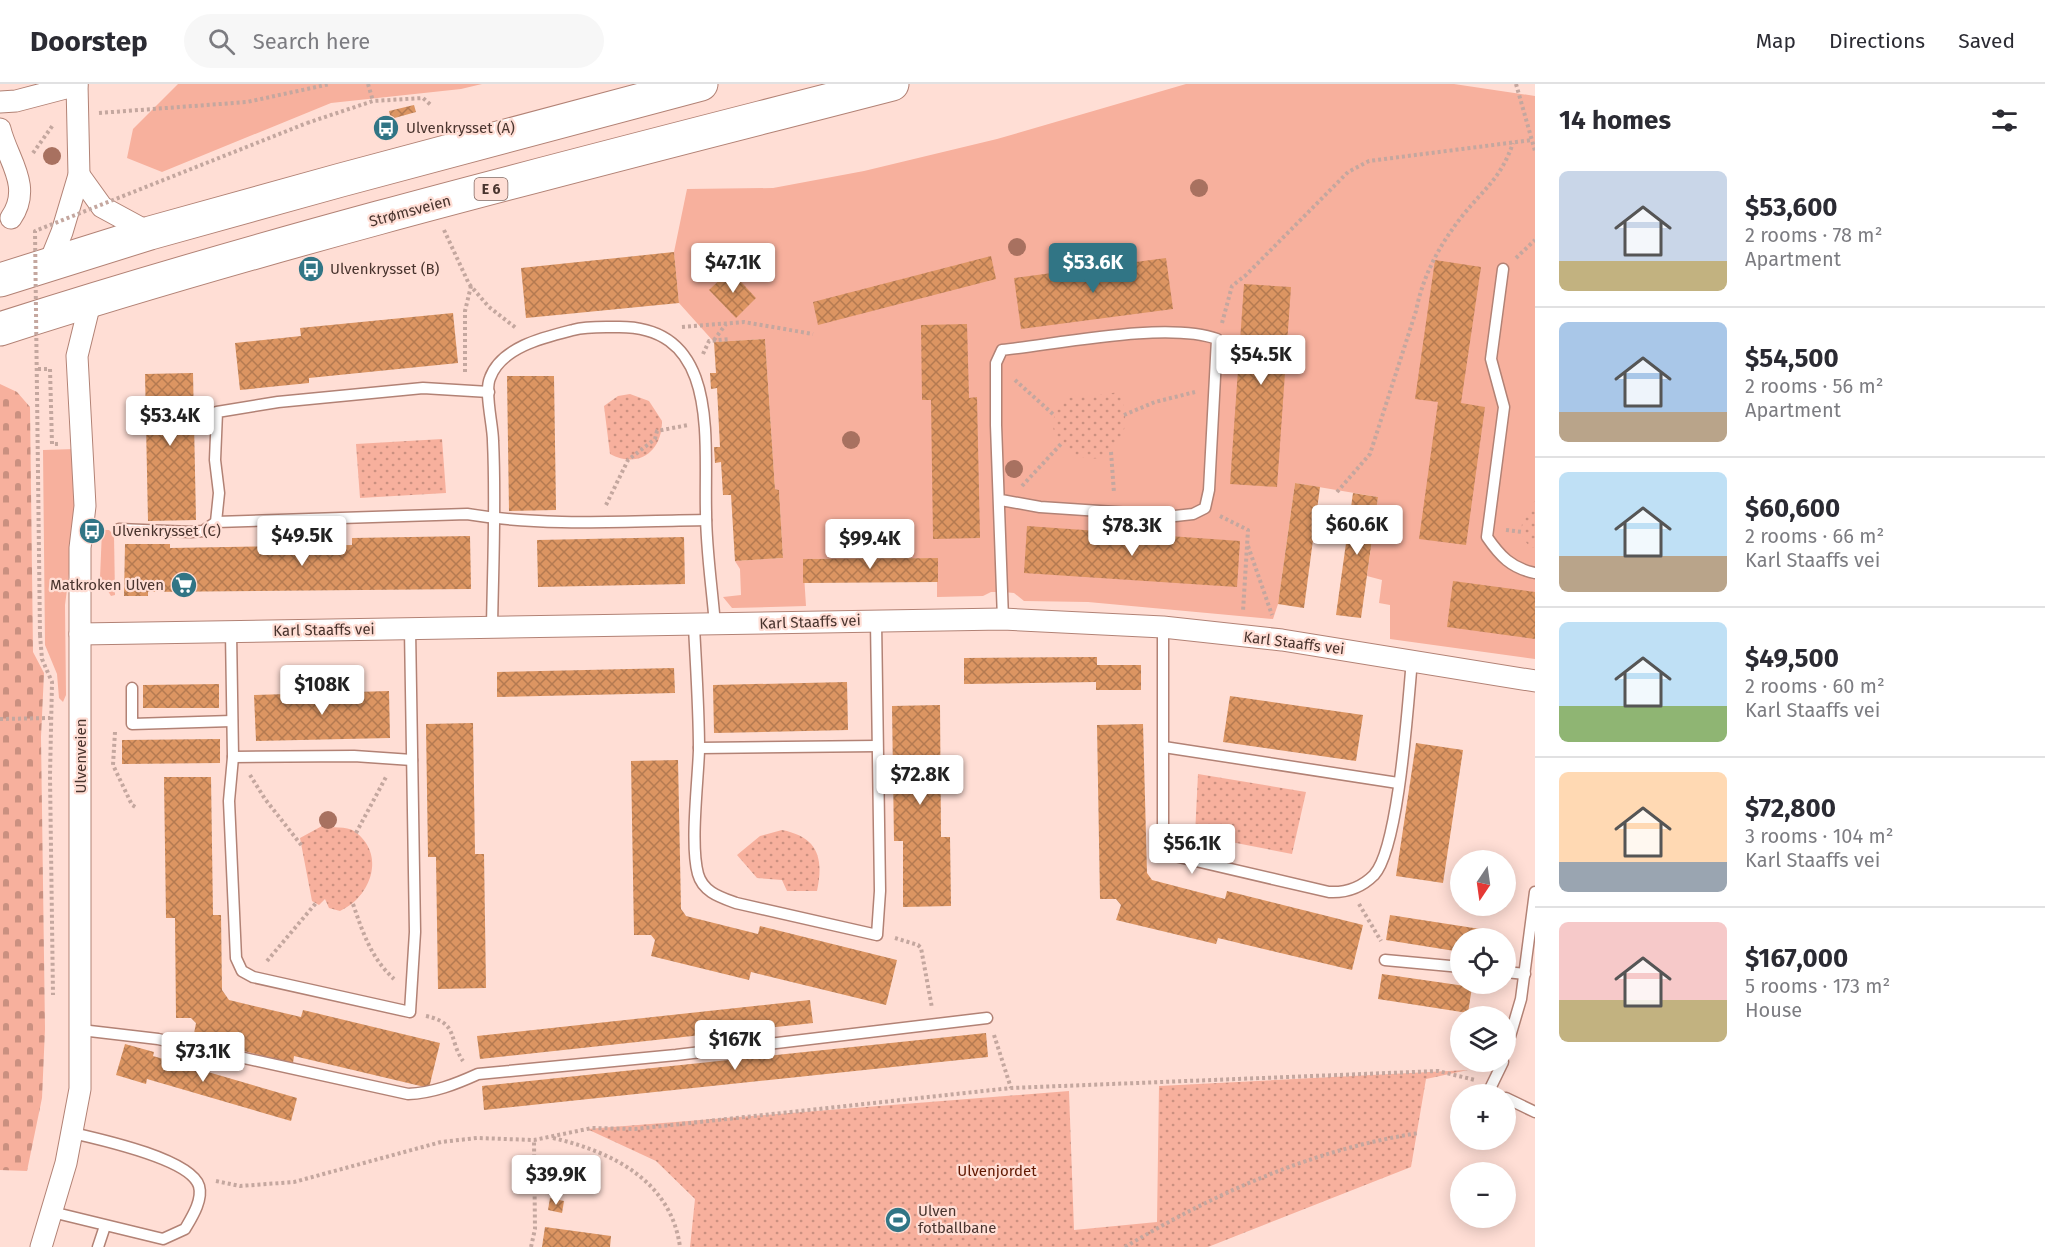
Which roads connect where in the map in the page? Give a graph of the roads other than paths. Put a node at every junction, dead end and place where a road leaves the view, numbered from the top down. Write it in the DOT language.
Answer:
graph roads {
  1 [pos="701,84"];
  2 [pos="892,84"];
  3 [pos="77,85"];
  4 [pos="0,102"];
  5 [pos="0,129"];
  6 [pos="79,176"];
  7 [pos="11,218"];
  8 [pos="150,233"];
  9 [pos="49,264"];
  10 [pos="1503,269"];
  11 [pos="0,280"];
  12 [pos="91,299"];
  13 [pos="0,329"];
  14 [pos="489,392"];
  15 [pos="1004,501"];
  16 [pos="494,519"];
  17 [pos="706,520"];
  18 [pos="216,522"];
  19 [pos="119,530"];
  20 [pos="1535,573"];
  21 [pos="1003,619"];
  22 [pos="876,621"];
  23 [pos="704,626"];
  24 [pos="492,627"];
  25 [pos="1163,627"];
  26 [pos="410,629"];
  27 [pos="231,632"];
  28 [pos="80,634"];
  29 [pos="1412,660"];
  30 [pos="1535,681"];
  31 [pos="132,688"];
  32 [pos="232,721"];
  33 [pos="877,746"];
  34 [pos="1164,747"];
  35 [pos="699,748"];
  36 [pos="233,757"];
  37 [pos="412,759"];
  38 [pos="1398,783"];
  39 [pos="1535,892"];
  40 [pos="1532,940"];
  41 [pos="1385,960"];
  42 [pos="1450,966"];
  43 [pos="1516,973"];
  44 [pos="1525,974"];
  45 [pos="1516,1016"];
  46 [pos="987,1018"];
  47 [pos="81,1030"];
  48 [pos="1516,1102"];
  49 [pos="1535,1112"];
  50 [pos="74,1133"];
  51 [pos="52,1212"];
  52 [pos="105,1226"];
  53 [pos="41,1247"];
  54 [pos="98,1247"];
  1 -- 8 [label="highway"];
  2 -- 12 [label="highway, Strømsveien / E 6"];
  3 -- 4 [label="street"];
  3 -- 6 [label="street"];
  5 -- 7 [label="street"];
  6 -- 8 [label="street"];
  6 -- 9 [label="street"];
  8 -- 9 [label="highway"];
  9 -- 11 [label="highway"];
  10 -- 20 [label="lane"];
  12 -- 13 [label="highway, Strømsveien / E 6"];
  12 -- 28 [label="street, Ulvenveien"];
  14 -- 16 [label="lane"];
  14 -- 17 [label="lane"];
  14 -- 18 [label="lane"];
  15 -- 15 [label="lane"];
  15 -- 21 [label="lane"];
  16 -- 17 [label="lane"];
  16 -- 18 [label="lane"];
  16 -- 24 [label="lane"];
  17 -- 23 [label="lane"];
  18 -- 19 [label="lane"];
  21 -- 22 [label="street, Karl Staaffs vei"];
  21 -- 25 [label="street, Karl Staaffs vei"];
  22 -- 23 [label="street, Karl Staaffs vei"];
  22 -- 33 [label="lane"];
  23 -- 24 [label="street, Karl Staaffs vei"];
  23 -- 35 [label="lane"];
  24 -- 26 [label="street, Karl Staaffs vei"];
  25 -- 29 [label="street, Karl Staaffs vei"];
  25 -- 34 [label="lane"];
  26 -- 27 [label="street, Karl Staaffs vei"];
  26 -- 37 [label="lane"];
  27 -- 28 [label="street, Karl Staaffs vei"];
  27 -- 32 [label="lane"];
  28 -- 47 [label="street, Ulvenveien"];
  29 -- 30 [label="street, Karl Staaffs vei"];
  29 -- 38 [label="lane"];
  31 -- 32 [label="lane"];
  32 -- 36 [label="lane"];
  33 -- 35 [label="lane"];
  33 -- 35 [label="lane"];
  34 -- 38 [label="lane"];
  34 -- 38 [label="lane"];
  36 -- 37 [label="lane"];
  36 -- 37 [label="lane"];
  39 -- 40 [label="lane"];
  40 -- 44 [label="lane"];
  41 -- 42 [label="lane"];
  43 -- 44 [label="lane"];
  44 -- 45 [label="lane"];
  46 -- 47 [label="lane"];
  47 -- 50 [label="street, Ulvenveien"];
  48 -- 49 [label="lane"];
  50 -- 51 [label="street, Ulvenveien"];
  50 -- 52 [label="lane"];
  51 -- 52 [label="lane"];
  51 -- 53 [label="street, Ulvenveien"];
  52 -- 54 [label="lane"];
}
